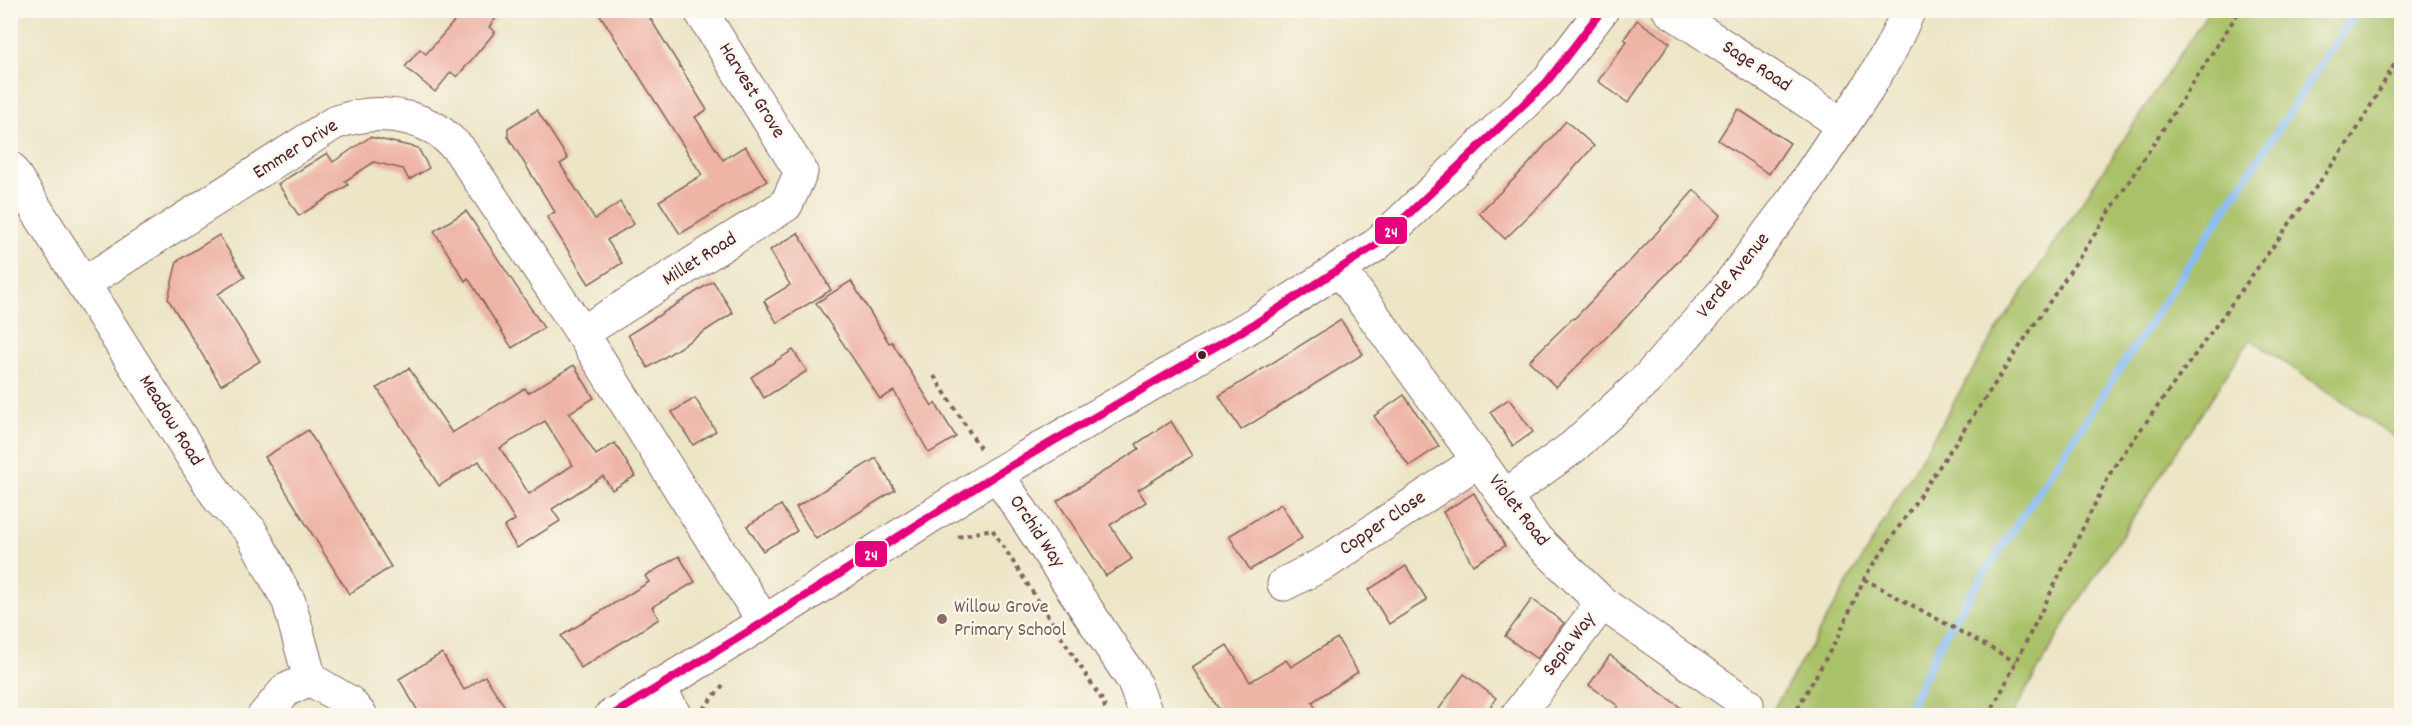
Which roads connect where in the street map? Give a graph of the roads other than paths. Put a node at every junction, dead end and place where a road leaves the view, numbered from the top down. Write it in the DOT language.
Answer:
graph roads {
  1 [pos="700,10"];
  2 [pos="1602,10"];
  3 [pos="1669,10"];
  4 [pos="1909,10"];
  5 [pos="1842,124"];
  6 [pos="10,168"];
  7 [pos="801,172"];
  8 [pos="1339,268"];
  9 [pos="83,285"];
  10 [pos="579,330"];
  11 [pos="1479,460"];
  12 [pos="997,474"];
  13 [pos="1505,496"];
  14 [pos="1284,584"];
  15 [pos="1602,603"];
  16 [pos="764,622"];
  17 [pos="310,679"];
  18 [pos="658,685"];
  19 [pos="1747,704"];
  20 [pos="687,713"];
  21 [pos="264,716"];
  22 [pos="361,716"];
  23 [pos="611,716"];
  24 [pos="1147,716"];
  25 [pos="1517,716"];
  1 -- 7 [label="street, Harvest Grove"];
  2 -- 8 [label="street"];
  3 -- 5 [label="street, Sage Road"];
  4 -- 5 [label="street, Verde Avenue"];
  5 -- 13 [label="street, Verde Avenue"];
  6 -- 9 [label="street, Meadow Road"];
  7 -- 10 [label="street, Millet Road"];
  8 -- 11 [label="street, Violet Road"];
  8 -- 12 [label="street"];
  9 -- 10 [label="street, Emmer Drive"];
  9 -- 17 [label="street, Meadow Road"];
  10 -- 16 [label="street, Emmer Drive"];
  11 -- 13 [label="street, Violet Road"];
  11 -- 14 [label="street, Copper Close"];
  12 -- 16 [label="street"];
  12 -- 24 [label="street, Orchid Way"];
  13 -- 15 [label="street, Violet Road"];
  15 -- 19 [label="street, Violet Road"];
  15 -- 25 [label="street, Sepia Way"];
  16 -- 18 [label="street"];
  17 -- 21 [label="street"];
  17 -- 22 [label="street"];
  18 -- 20 [label="street"];
  18 -- 23 [label="street"];
}
